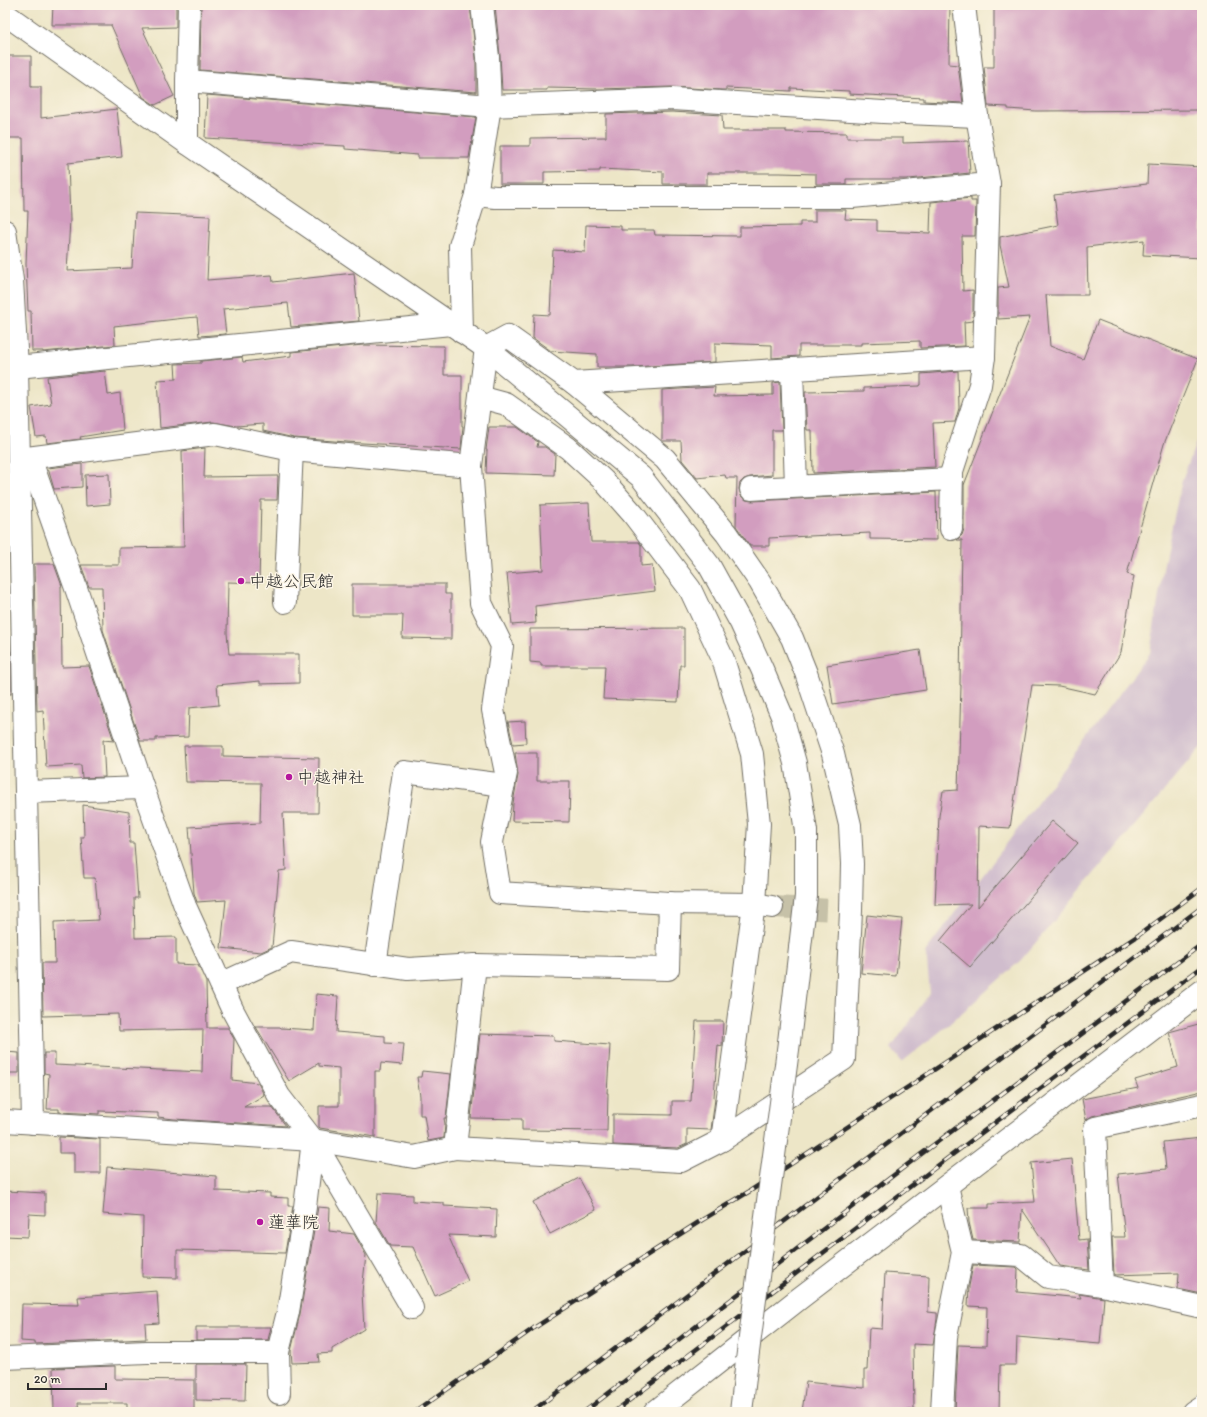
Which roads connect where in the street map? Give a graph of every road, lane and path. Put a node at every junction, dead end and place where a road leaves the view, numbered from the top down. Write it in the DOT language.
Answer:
graph roads {
  1 [pos="189,5"];
  2 [pos="482,5"];
  3 [pos="964,5"];
  4 [pos="5,14"];
  5 [pos="187,80"];
  6 [pos="490,106"];
  7 [pos="977,116"];
  8 [pos="187,143"];
  9 [pos="989,184"];
  10 [pos="476,195"];
  11 [pos="5,230"];
  12 [pos="9,280"];
  13 [pos="456,328"];
  14 [pos="486,348"];
  15 [pos="984,357"];
  16 [pos="17,367"];
  17 [pos="792,369"];
  18 [pos="574,383"];
  19 [pos="480,397"];
  20 [pos="292,450"];
  21 [pos="25,459"];
  22 [pos="471,466"];
  23 [pos="952,479"];
  24 [pos="796,486"];
  25 [pos="751,489"];
  26 [pos="951,529"];
  27 [pos="286,602"];
  28 [pos="504,785"];
  29 [pos="143,788"];
  30 [pos="26,792"];
  31 [pos="670,903"];
  32 [pos="763,905"];
  33 [pos="375,965"];
  34 [pos="475,965"];
  35 [pos="221,984"];
  36 [pos="1202,991"];
  37 [pos="1202,1104"];
  38 [pos="5,1120"];
  39 [pos="33,1123"];
  40 [pos="313,1140"];
  41 [pos="722,1140"];
  42 [pos="454,1148"];
  43 [pos="947,1186"];
  44 [pos="963,1252"];
  45 [pos="1102,1285"];
  46 [pos="1202,1307"];
  47 [pos="412,1308"];
  48 [pos="278,1352"];
  49 [pos="5,1358"];
  50 [pos="279,1393"];
  51 [pos="1202,1406"];
  52 [pos="655,1412"];
  53 [pos="741,1412"];
  54 [pos="942,1412"];
  55 [pos="1194,1412"];
  1 -- 5 [label="street"];
  2 -- 6 [label="street"];
  3 -- 7 [label="street"];
  4 -- 8 [label="street"];
  5 -- 6 [label="street"];
  5 -- 8 [label="street"];
  6 -- 7 [label="street"];
  6 -- 10 [label="street"];
  7 -- 9 [label="street"];
  8 -- 13 [label="street"];
  9 -- 10 [label="street"];
  9 -- 15 [label="street"];
  10 -- 13 [label="street"];
  11 -- 12 [label="street"];
  12 -- 16 [label="street"];
  13 -- 14 [label="street"];
  13 -- 16 [label="street"];
  14 -- 18 [label="street"];
  14 -- 19 [label="street"];
  14 -- 53 [label="street, bridge"];
  15 -- 17 [label="street"];
  15 -- 23 [label="street"];
  16 -- 21 [label="street"];
  17 -- 18 [label="street"];
  17 -- 24 [label="street"];
  18 -- 41 [label="street"];
  19 -- 22 [label="street"];
  19 -- 32 [label="street"];
  20 -- 21 [label="street"];
  20 -- 22 [label="street"];
  20 -- 27 [label="street"];
  21 -- 29 [label="street"];
  21 -- 30 [label="street"];
  22 -- 28 [label="street"];
  23 -- 24 [label="street"];
  23 -- 26 [label="street"];
  24 -- 25 [label="street"];
  28 -- 31 [label="street"];
  28 -- 33 [label="street"];
  29 -- 30 [label="street"];
  29 -- 35 [label="street"];
  30 -- 39 [label="street"];
  31 -- 32 [label="street"];
  31 -- 34 [label="street"];
  32 -- 41 [label="street"];
  33 -- 34 [label="street"];
  33 -- 35 [label="street"];
  34 -- 42 [label="street"];
  35 -- 40 [label="street"];
  36 -- 43 [label="street"];
  37 -- 45 [label="street"];
  38 -- 39 [label="street"];
  39 -- 40 [label="street"];
  40 -- 42 [label="street"];
  40 -- 47 [label="street"];
  40 -- 48 [label="street"];
  41 -- 42 [label="street"];
  43 -- 44 [label="street"];
  43 -- 52 [label="street"];
  44 -- 45 [label="street"];
  44 -- 54 [label="street"];
  45 -- 46 [label="street"];
  48 -- 49 [label="street"];
  48 -- 50 [label="street"];
  51 -- 55 [label="street"];
}
